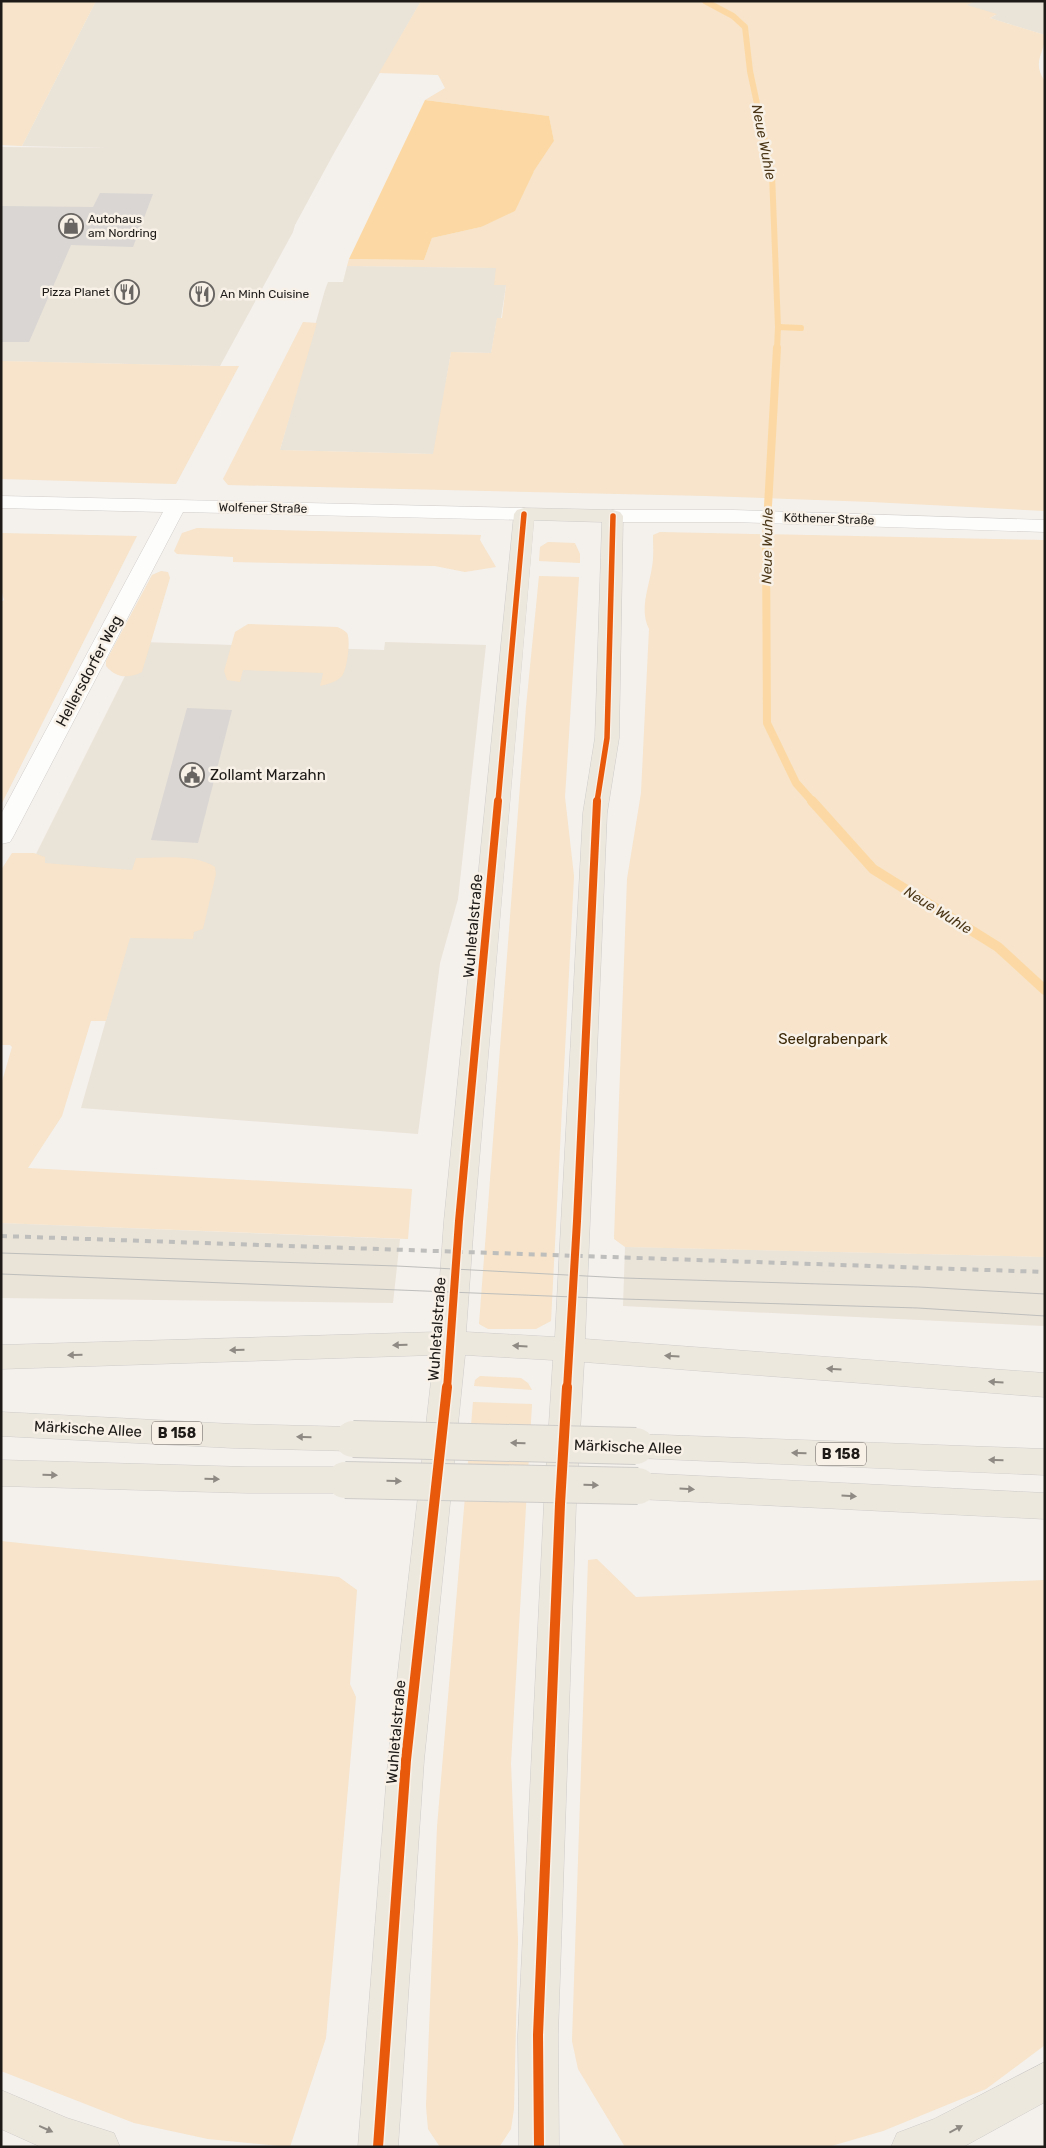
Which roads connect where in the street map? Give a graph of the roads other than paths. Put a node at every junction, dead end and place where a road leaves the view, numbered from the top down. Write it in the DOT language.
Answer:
graph roads {
  1 [pos="1,502"];
  2 [pos="176,506"];
  3 [pos="524,514"];
  4 [pos="613,516"];
  5 [pos="1045,526"];
  6 [pos="1,837"];
  7 [pos="448,1343"];
  8 [pos="568,1348"];
  9 [pos="1,1357"];
  10 [pos="1045,1385"];
  11 [pos="1,1424"];
  12 [pos="1045,1462"];
  13 [pos="1,1473"];
  14 [pos="1045,1506"];
  15 [pos="1045,2082"];
  16 [pos="1,2109"];
  17 [pos="100,2147"];
  18 [pos="378,2147"];
  19 [pos="539,2147"];
  20 [pos="911,2147"];
  1 -- 2 [label="street, Wolfener Straße"];
  2 -- 3 [label="street, Wolfener Straße"];
  2 -- 6 [label="street, Hellersdorfer Weg"];
  3 -- 4 [label="main road"];
  3 -- 7 [label="main road, Wuhletalstraße"];
  4 -- 5 [label="street, Köthener Straße"];
  4 -- 8 [label="main road"];
  8 -- 7 [label="main road, Wuhletalstraße, one-way"];
  7 -- 9 [label="main road, one-way"];
  7 -- 18 [label="main road, Wuhletalstraße"];
  10 -- 8 [label="main road, Wuhletalstraße, one-way"];
  8 -- 19 [label="main road"];
  12 -- 11 [label="main road, Märkische Allee / B 158, one-way, bridge"];
  13 -- 14 [label="main road, one-way, bridge"];
  20 -- 15 [label="main road, one-way"];
  16 -- 17 [label="main road, one-way"];
}
